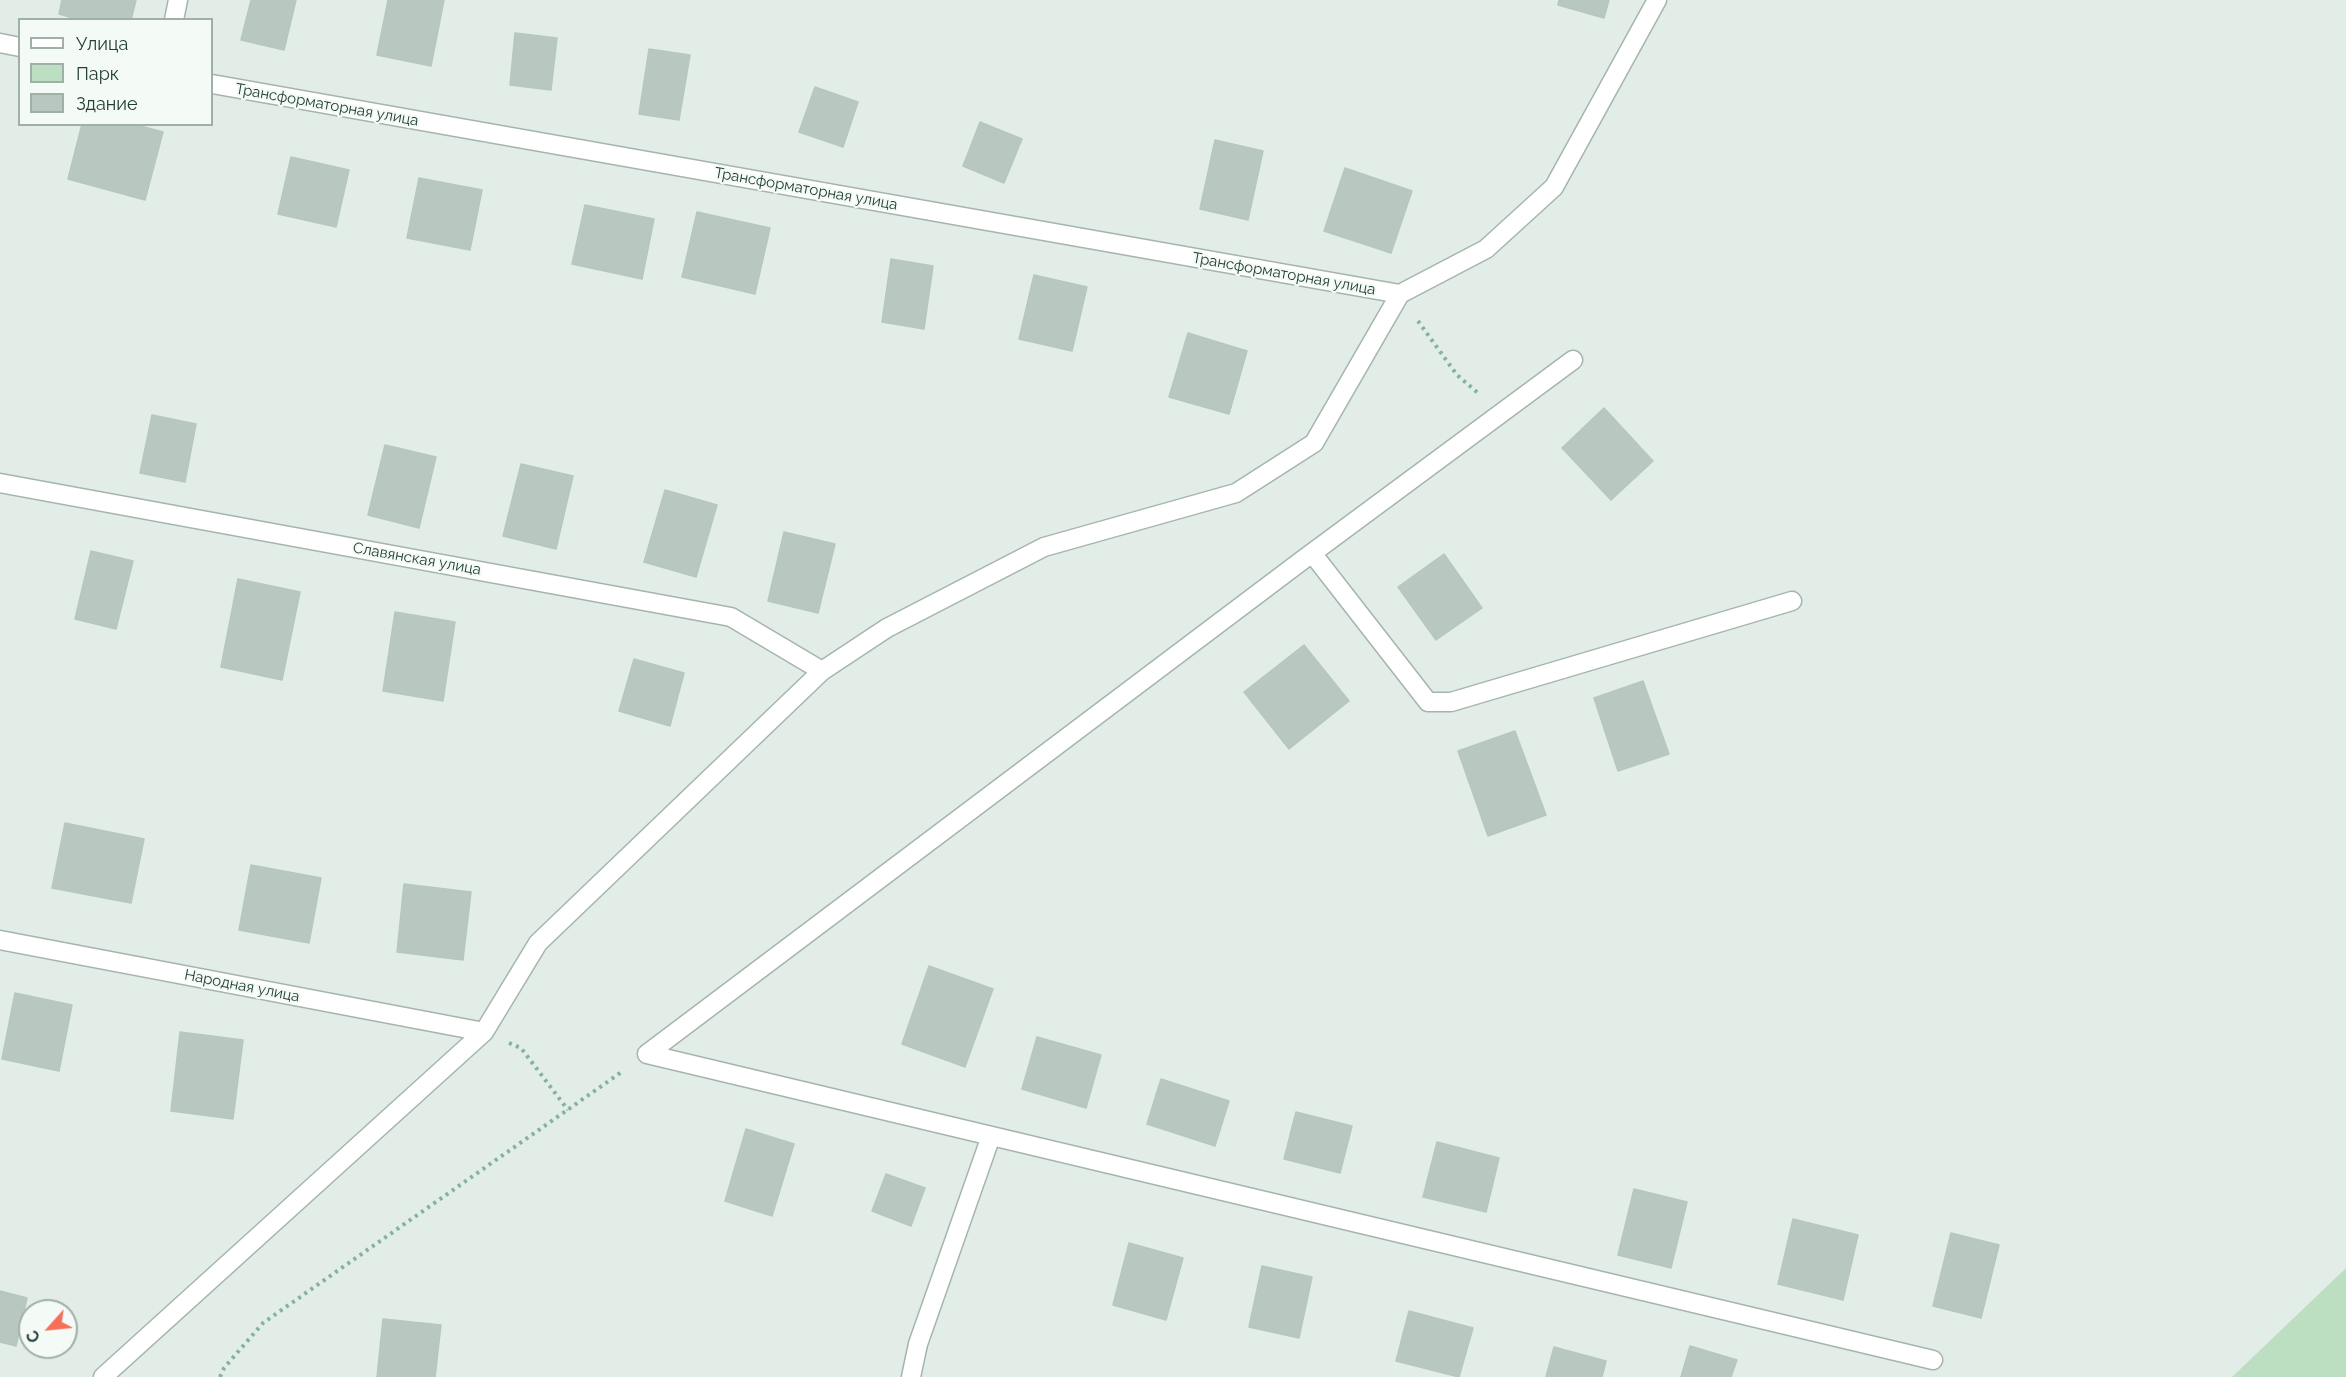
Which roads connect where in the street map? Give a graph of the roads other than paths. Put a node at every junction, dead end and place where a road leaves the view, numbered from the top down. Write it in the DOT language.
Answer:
graph roads {
  1 [pos="178,0"];
  2 [pos="1658,0"];
  3 [pos="174,18"];
  4 [pos="0,43"];
  5 [pos="18,47"];
  6 [pos="213,84"];
  7 [pos="1400,294"];
  8 [pos="1573,360"];
  9 [pos="0,483"];
  10 [pos="1312,553"];
  11 [pos="1792,601"];
  12 [pos="822,671"];
  13 [pos="0,940"];
  14 [pos="484,1032"];
  15 [pos="991,1136"];
  16 [pos="1933,1360"];
  17 [pos="103,1377"];
  18 [pos="910,1377"];
  1 -- 3 [label="street"];
  2 -- 7 [label="street"];
  4 -- 5 [label="street"];
  6 -- 7 [label="street, Трансформаторная улица"];
  7 -- 12 [label="street"];
  8 -- 10 [label="street"];
  9 -- 12 [label="street, Славянская улица"];
  10 -- 11 [label="street"];
  10 -- 15 [label="street"];
  12 -- 14 [label="street"];
  13 -- 14 [label="street, Народная улица"];
  14 -- 17 [label="street"];
  15 -- 16 [label="street"];
  15 -- 18 [label="street"];
}
